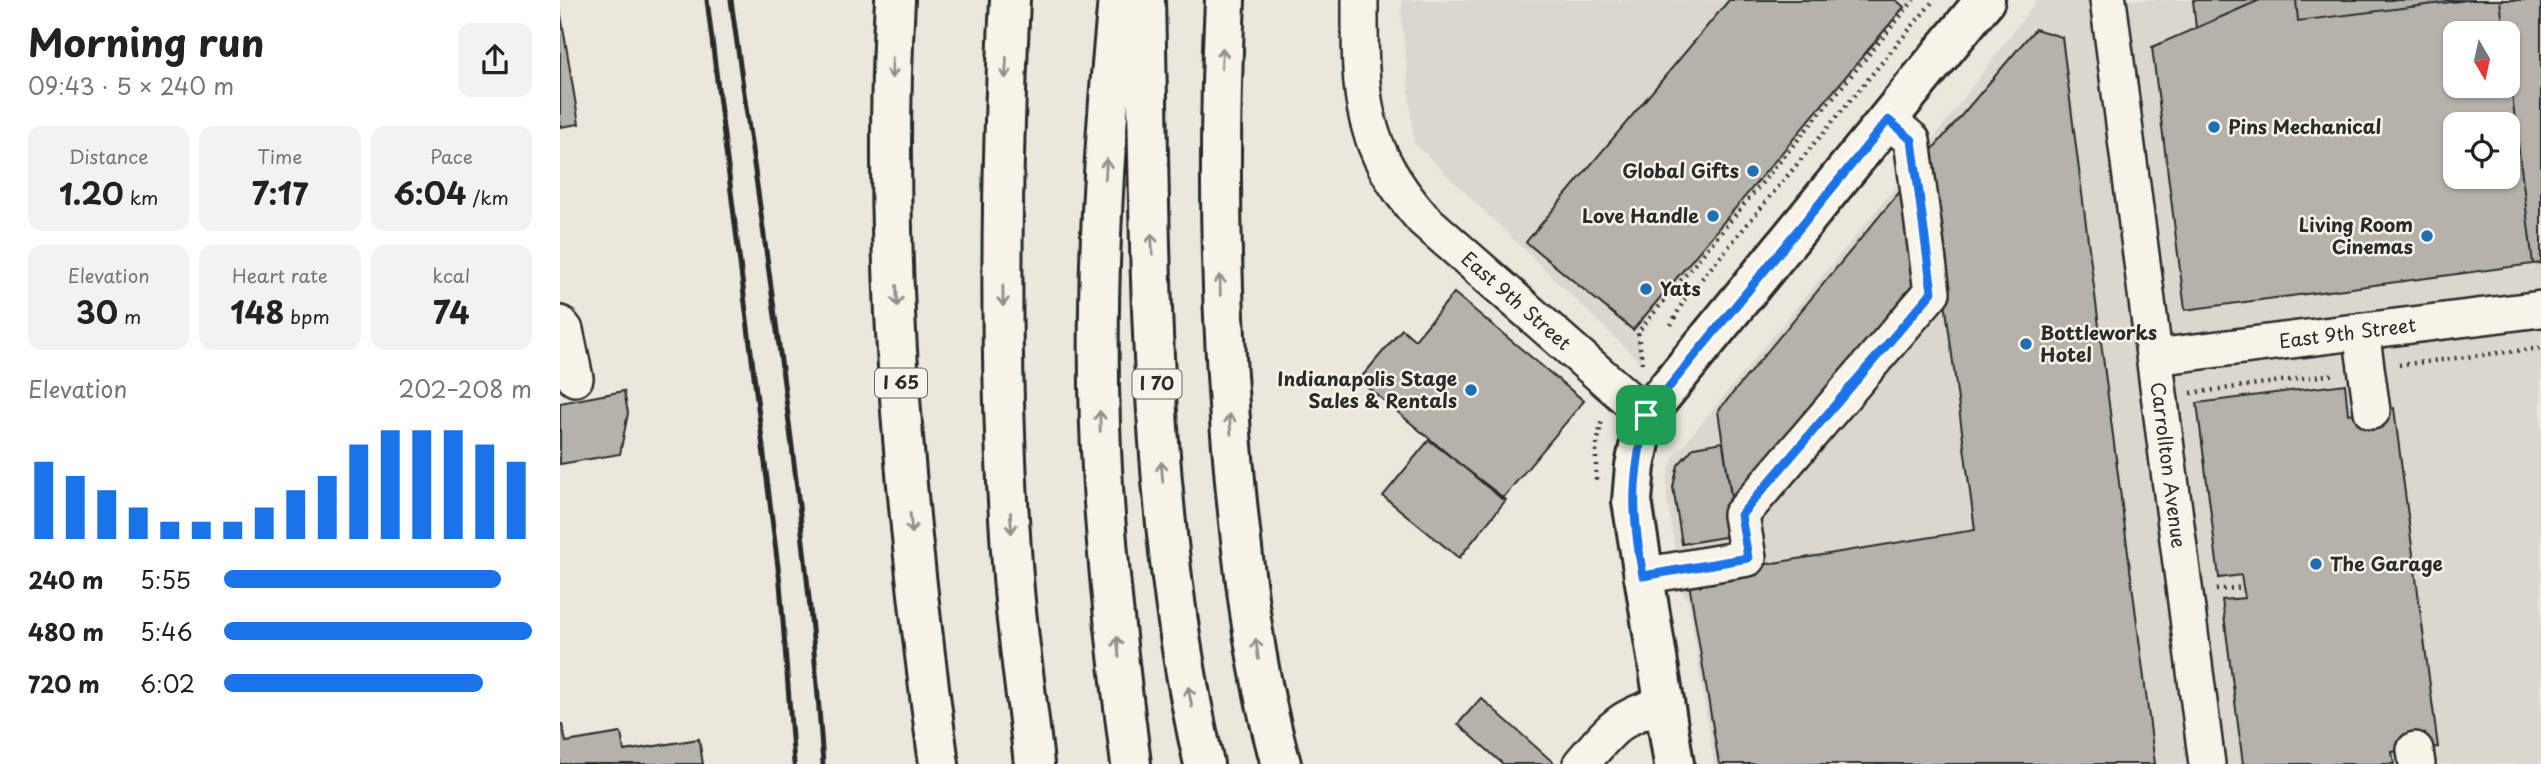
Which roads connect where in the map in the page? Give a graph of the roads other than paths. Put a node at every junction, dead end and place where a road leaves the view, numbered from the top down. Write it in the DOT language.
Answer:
graph roads {
  1 [pos="895,0"];
  2 [pos="1010,0"];
  3 [pos="1118,0"];
  4 [pos="1145,0"];
  5 [pos="1225,0"];
  6 [pos="1360,0"];
  7 [pos="1985,0"];
  8 [pos="2108,0"];
  9 [pos="1888,120"];
  10 [pos="2541,309"];
  11 [pos="560,324"];
  12 [pos="2361,331"];
  13 [pos="2155,357"];
  14 [pos="575,378"];
  15 [pos="2372,411"];
  16 [pos="1646,415"];
  17 [pos="1643,576"];
  18 [pos="1664,704"];
  19 [pos="939,764"];
  20 [pos="1034,764"];
  21 [pos="1131,764"];
  22 [pos="1204,764"];
  23 [pos="1281,764"];
  24 [pos="1581,764"];
  25 [pos="1674,764"];
  26 [pos="2207,764"];
  1 -- 19 [label="main road, I 65, one-way"];
  2 -- 20 [label="main road, one-way"];
  21 -- 3 [label="main road, one-way"];
  22 -- 4 [label="main road, I 70, one-way"];
  23 -- 5 [label="main road, one-way"];
  6 -- 16 [label="street, East 9th Street"];
  7 -- 9 [label="main road"];
  8 -- 13 [label="street, Carrollton Avenue"];
  9 -- 16 [label="main road"];
  9 -- 17 [label="street"];
  10 -- 12 [label="street, East 9th Street"];
  11 -- 14 [label="street"];
  12 -- 13 [label="street, East 9th Street"];
  12 -- 15 [label="street"];
  13 -- 26 [label="street, Carrollton Avenue"];
  16 -- 17 [label="main road"];
  17 -- 18 [label="main road"];
  18 -- 24 [label="street"];
  18 -- 25 [label="main road"];
}
